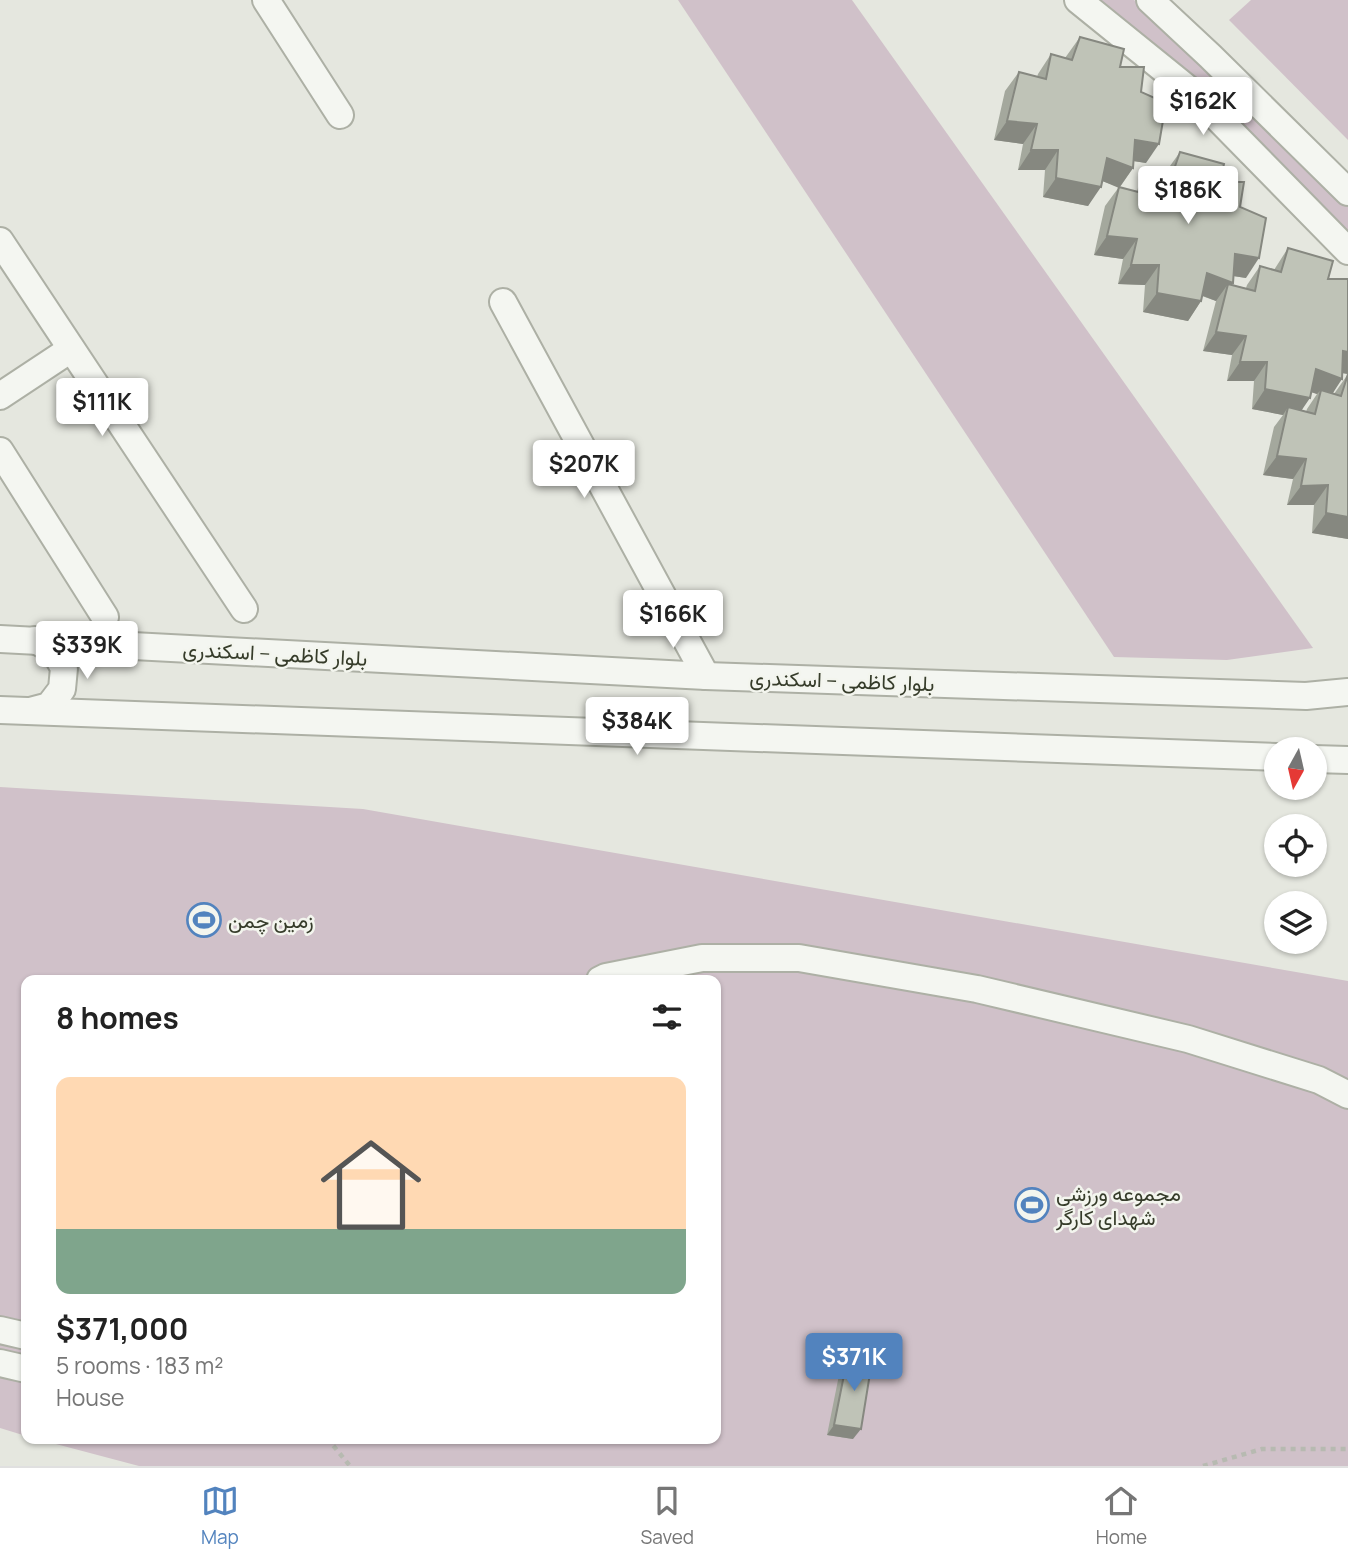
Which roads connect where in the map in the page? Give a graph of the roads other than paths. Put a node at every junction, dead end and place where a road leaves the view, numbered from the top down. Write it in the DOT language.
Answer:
graph roads {
  1 [pos="266,0"];
  2 [pos="1078,0"];
  3 [pos="1150,0"];
  4 [pos="340,115"];
  5 [pos="1348,192"];
  6 [pos="0,241"];
  7 [pos="1348,251"];
  8 [pos="503,302"];
  9 [pos="71,349"];
  10 [pos="0,396"];
  11 [pos="0,451"];
  12 [pos="244,609"];
  13 [pos="104,617"];
  14 [pos="0,639"];
  15 [pos="35,640"];
  16 [pos="706,676"];
  17 [pos="1348,692"];
  18 [pos="0,710"];
  19 [pos="28,712"];
  20 [pos="1264,757"];
  21 [pos="1327,759"];
  22 [pos="1348,760"];
  23 [pos="616,975"];
  24 [pos="1348,1095"];
  25 [pos="0,1330"];
  26 [pos="21,1335"];
  27 [pos="0,1363"];
  28 [pos="21,1367"];
  1 -- 4 [label="street"];
  2 -- 7 [label="street"];
  3 -- 5 [label="street"];
  6 -- 9 [label="street"];
  8 -- 16 [label="street"];
  9 -- 10 [label="street"];
  9 -- 12 [label="street"];
  11 -- 13 [label="street"];
  14 -- 15 [label="street, بلوار کاظمی -- اسکندری"];
  15 -- 16 [label="street, بلوار کاظمی -- اسکندری"];
  15 -- 19 [label="street"];
  16 -- 17 [label="street, بلوار کاظمی -- اسکندری"];
  18 -- 19 [label="street"];
  19 -- 20 [label="street"];
  21 -- 22 [label="street"];
  23 -- 24 [label="street"];
  25 -- 26 [label="street"];
  27 -- 28 [label="street"];
}
